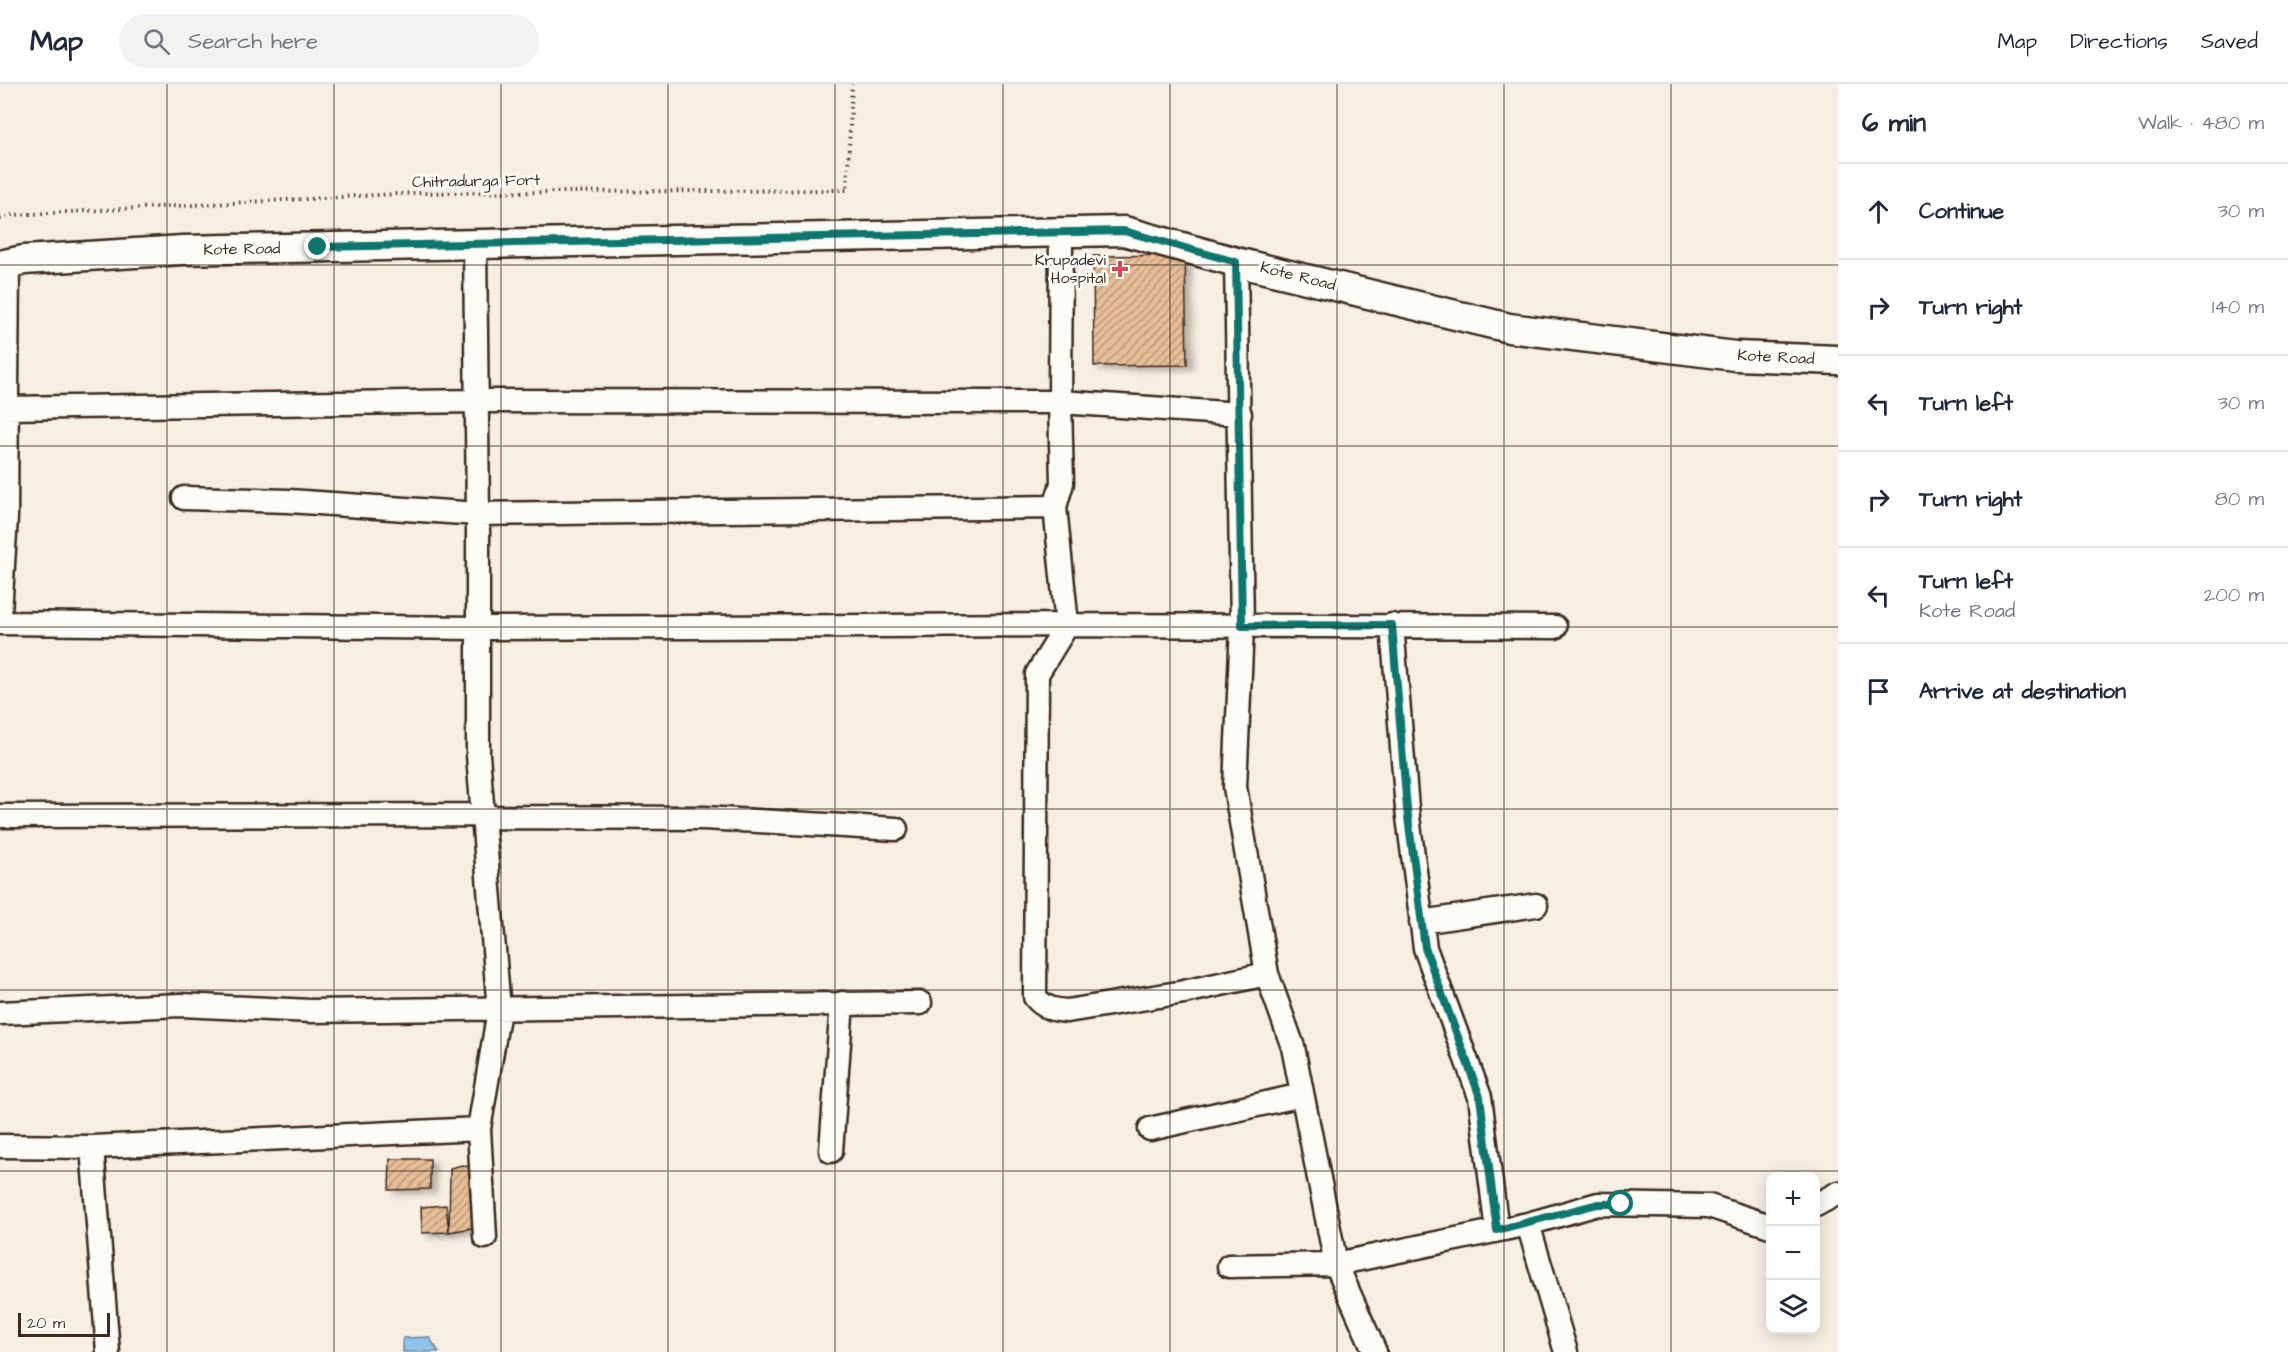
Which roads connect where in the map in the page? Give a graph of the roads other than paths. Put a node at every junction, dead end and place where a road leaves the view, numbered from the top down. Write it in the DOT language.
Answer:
graph roads {
  1 [pos="1061,232"];
  2 [pos="475,244"];
  3 [pos="1236,262"];
  4 [pos="4,264"];
  5 [pos="1838,360"];
  6 [pos="478,401"];
  7 [pos="1060,402"];
  8 [pos="7,408"];
  9 [pos="1240,414"];
  10 [pos="184,498"];
  11 [pos="1055,507"];
  12 [pos="478,514"];
  13 [pos="0,613"];
  14 [pos="0,623"];
  15 [pos="1067,625"];
  16 [pos="1392,625"];
  17 [pos="1242,626"];
  18 [pos="1555,627"];
  19 [pos="478,628"];
  20 [pos="483,814"];
  21 [pos="0,816"];
  22 [pos="896,829"];
  23 [pos="1536,905"];
  24 [pos="1422,922"];
  25 [pos="1267,974"];
  26 [pos="842,1003"];
  27 [pos="920,1004"];
  28 [pos="499,1010"];
  29 [pos="0,1013"];
  30 [pos="1302,1095"];
  31 [pos="479,1129"];
  32 [pos="1150,1129"];
  33 [pos="0,1146"];
  34 [pos="92,1147"];
  35 [pos="831,1151"];
  36 [pos="1838,1193"];
  37 [pos="1820,1203"];
  38 [pos="1528,1224"];
  39 [pos="1766,1225"];
  40 [pos="1497,1230"];
  41 [pos="485,1237"];
  42 [pos="1336,1264"];
  43 [pos="1229,1266"];
  44 [pos="108,1352"];
  45 [pos="1375,1352"];
  46 [pos="1566,1352"];
  1 -- 2 [label="street, Kote Road"];
  1 -- 3 [label="street, Kote Road"];
  1 -- 7 [label="street"];
  2 -- 4 [label="street, Kote Road"];
  2 -- 6 [label="street"];
  3 -- 5 [label="street, Kote Road"];
  3 -- 9 [label="street"];
  4 -- 8 [label="street"];
  6 -- 7 [label="street"];
  6 -- 8 [label="street"];
  6 -- 12 [label="street"];
  7 -- 9 [label="street"];
  7 -- 11 [label="street"];
  8 -- 13 [label="street"];
  9 -- 17 [label="street"];
  10 -- 12 [label="street"];
  11 -- 12 [label="street"];
  11 -- 15 [label="street"];
  12 -- 19 [label="street"];
  14 -- 19 [label="street"];
  15 -- 17 [label="street"];
  15 -- 19 [label="street"];
  15 -- 25 [label="street"];
  16 -- 17 [label="street"];
  16 -- 18 [label="street"];
  16 -- 24 [label="street"];
  17 -- 25 [label="street"];
  19 -- 20 [label="street"];
  20 -- 21 [label="street"];
  20 -- 22 [label="street"];
  20 -- 28 [label="street"];
  23 -- 24 [label="street"];
  24 -- 40 [label="street"];
  25 -- 30 [label="street"];
  26 -- 27 [label="street"];
  26 -- 28 [label="street"];
  26 -- 35 [label="street"];
  28 -- 29 [label="street"];
  28 -- 31 [label="street"];
  30 -- 32 [label="street"];
  30 -- 42 [label="street"];
  31 -- 34 [label="street"];
  31 -- 41 [label="street"];
  33 -- 34 [label="street"];
  34 -- 44 [label="street"];
  36 -- 37 [label="street"];
  38 -- 39 [label="street"];
  38 -- 40 [label="street"];
  38 -- 46 [label="street"];
  40 -- 42 [label="street"];
  42 -- 43 [label="street"];
  42 -- 45 [label="street"];
}
